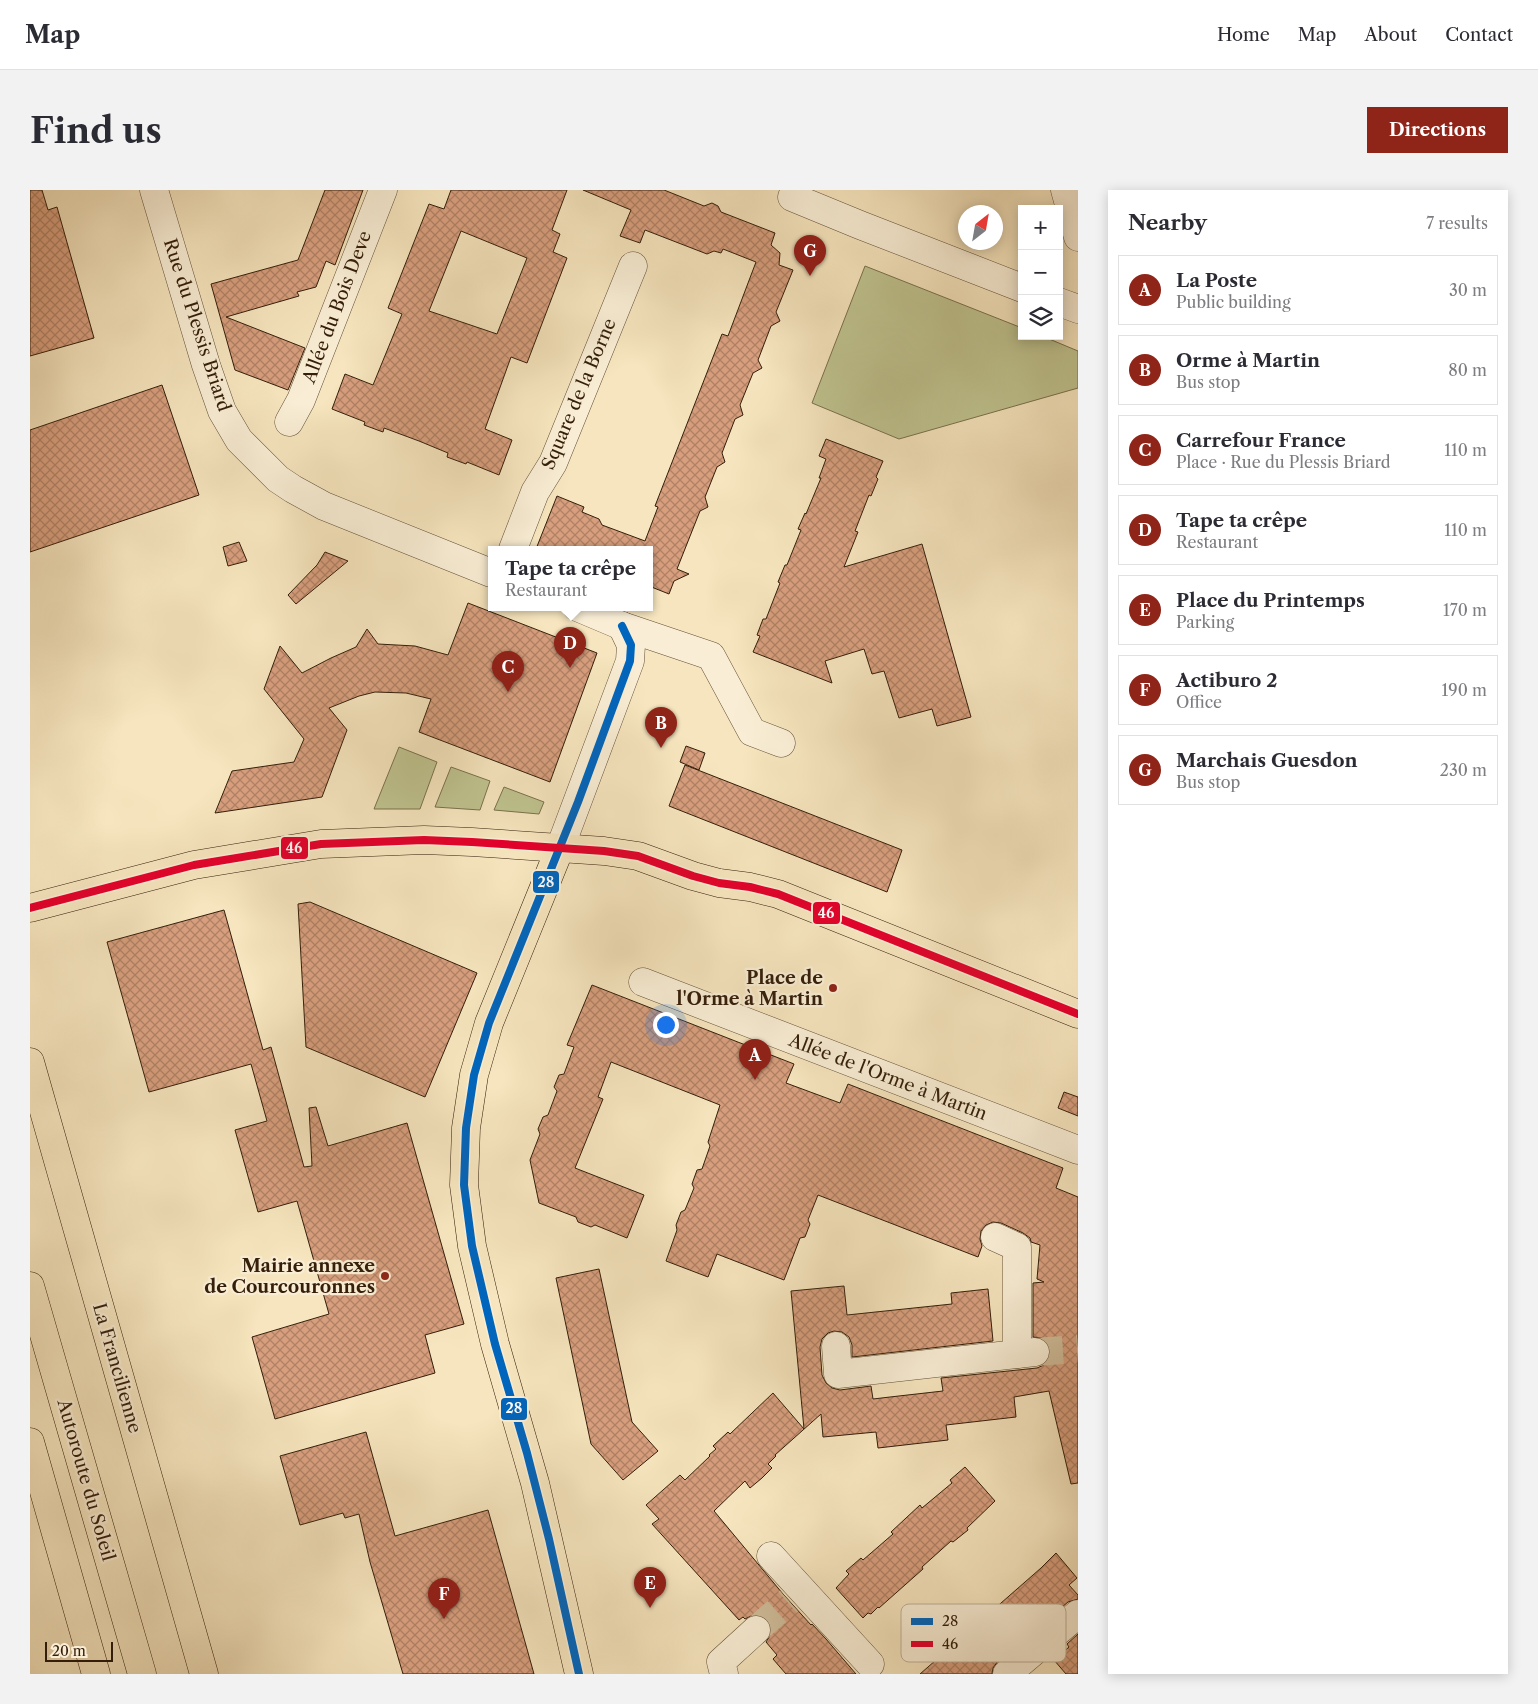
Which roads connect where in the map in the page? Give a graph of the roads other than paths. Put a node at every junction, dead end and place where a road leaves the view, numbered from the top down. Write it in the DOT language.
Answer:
graph roads {
  1 [pos="154,190"];
  2 [pos="383,190"];
  3 [pos="1065,190"];
  4 [pos="792,197"];
  5 [pos="1078,237"];
  6 [pos="632,266"];
  7 [pos="1018,286"];
  8 [pos="1063,304"];
  9 [pos="1078,310"];
  10 [pos="289,422"];
  11 [pos="514,546"];
  12 [pos="488,572"];
  13 [pos="586,611"];
  14 [pos="622,626"];
  15 [pos="781,743"];
  16 [pos="560,848"];
  17 [pos="31,907"];
  18 [pos="643,982"];
  19 [pos="1078,1014"];
  20 [pos="30,1062"];
  21 [pos="1078,1150"];
  22 [pos="995,1237"];
  23 [pos="30,1286"];
  24 [pos="836,1346"];
  25 [pos="30,1442"];
  26 [pos="771,1556"];
  27 [pos="1078,1614"];
  28 [pos="1066,1624"];
  29 [pos="756,1630"];
  30 [pos="1021,1662"];
  31 [pos="870,1664"];
  32 [pos="722,1668"];
  33 [pos="96,1674"];
  34 [pos="142,1674"];
  35 [pos="204,1674"];
  36 [pos="579,1674"];
  37 [pos="1007,1674"];
  1 -- 12 [label="street, Rue du Plessis Briard"];
  2 -- 10 [label="street, Allée du Bois Deve"];
  3 -- 5 [label="street"];
  4 -- 7 [label="street"];
  6 -- 11 [label="street, Square de la Borne"];
  8 -- 9 [label="street"];
  13 -- 14 [label="street"];
  14 -- 15 [label="street"];
  14 -- 16 [label="street"];
  16 -- 17 [label="main road"];
  16 -- 19 [label="main road"];
  16 -- 36 [label="main road"];
  18 -- 21 [label="street, Allée de l'Orme à Martin"];
  20 -- 35 [label="main road, La Francilienne"];
  22 -- 24 [label="street"];
  23 -- 34 [label="main road, Autoroute du Soleil"];
  25 -- 33 [label="main road"];
  26 -- 31 [label="street"];
  27 -- 28 [label="street"];
  29 -- 32 [label="street"];
  30 -- 37 [label="street"];
}
